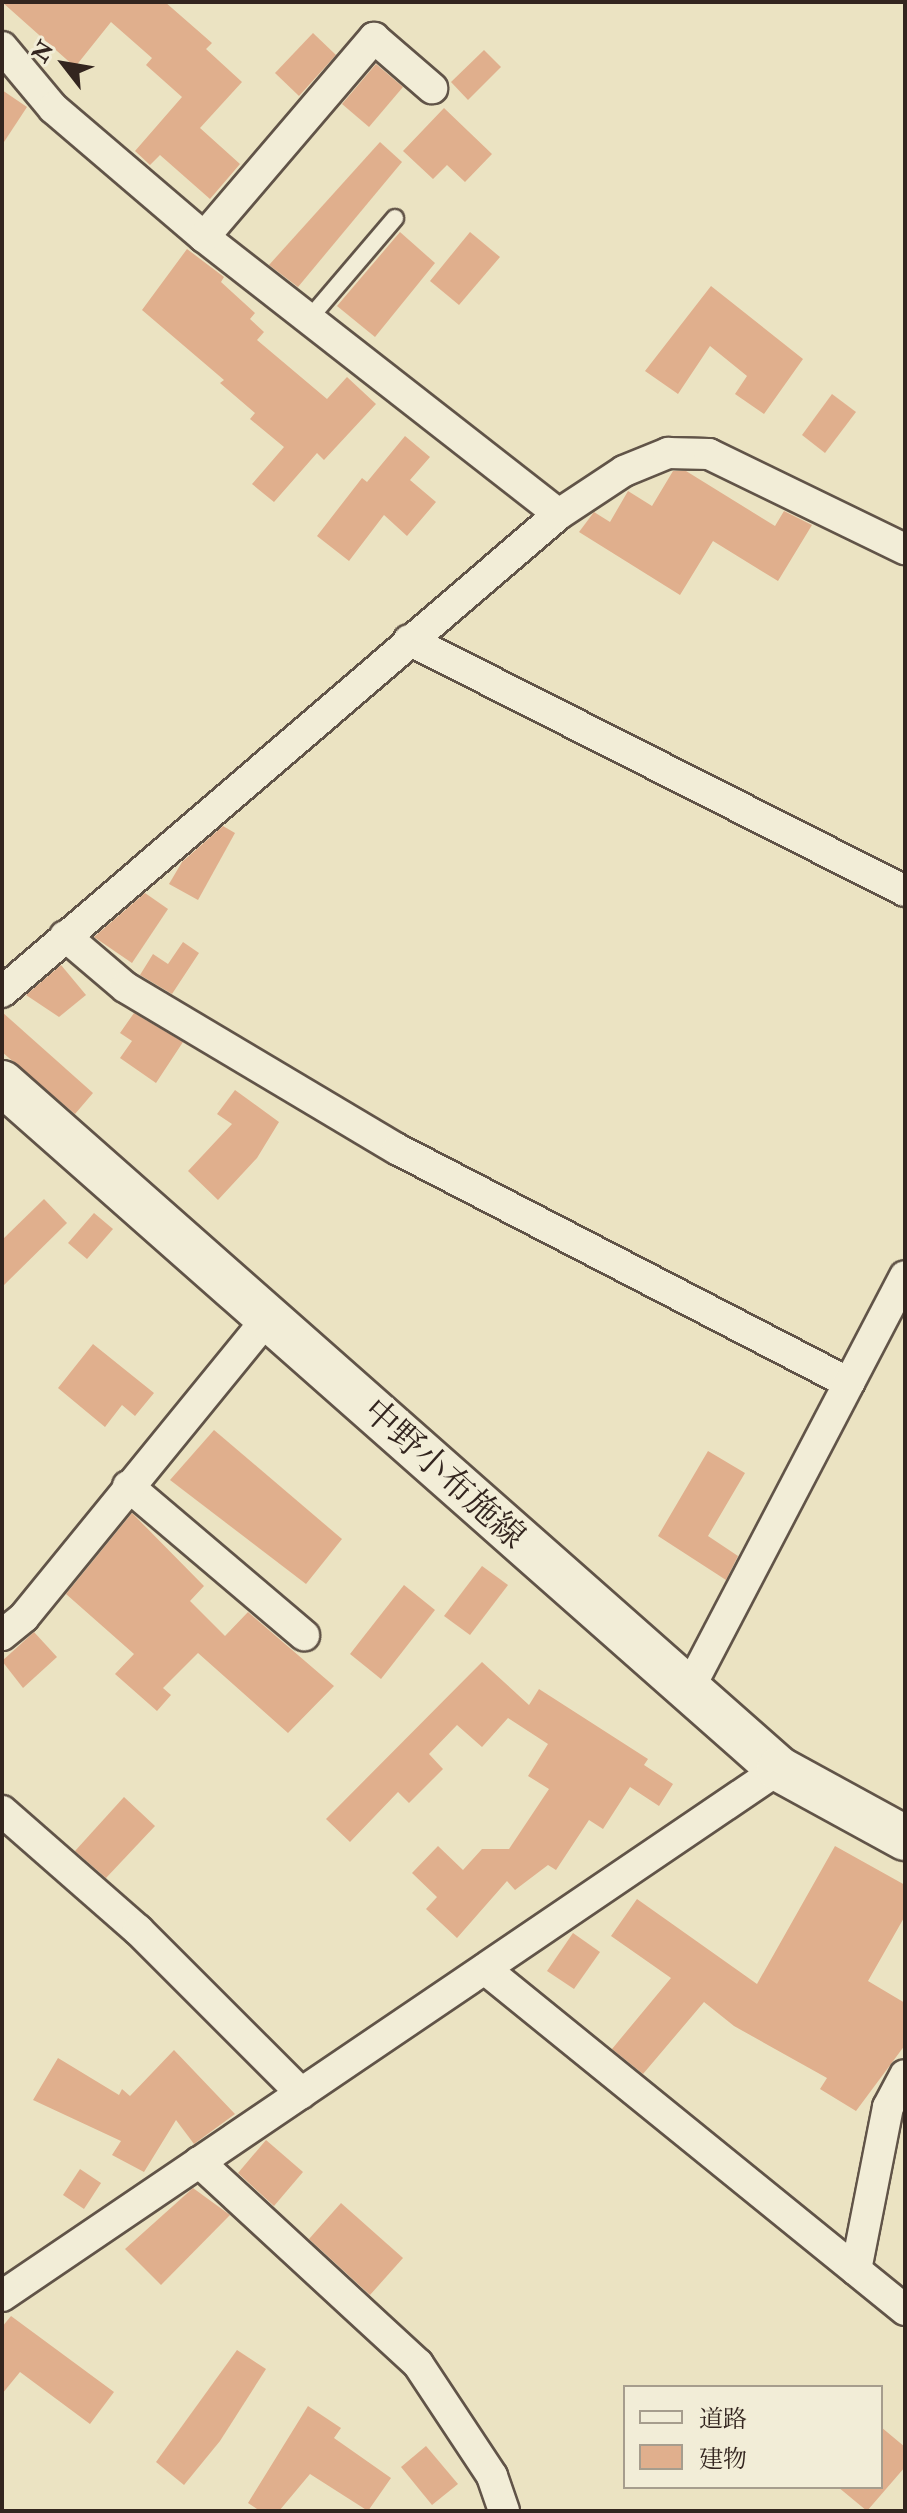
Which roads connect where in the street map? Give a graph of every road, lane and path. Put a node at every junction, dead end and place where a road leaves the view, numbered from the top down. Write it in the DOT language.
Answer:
graph roads {
  1 [pos="2,47"];
  2 [pos="432,88"];
  3 [pos="395,218"];
  4 [pos="204,237"];
  5 [pos="308,320"];
  6 [pos="559,514"];
  7 [pos="905,549"];
  8 [pos="409,640"];
  9 [pos="905,891"];
  10 [pos="65,936"];
  11 [pos="2,992"];
  12 [pos="2,1083"];
  13 [pos="905,1276"];
  14 [pos="269,1317"];
  15 [pos="849,1383"];
  16 [pos="128,1486"];
  17 [pos="2,1635"];
  18 [pos="304,1635"];
  19 [pos="688,1691"];
  20 [pos="779,1769"];
  21 [pos="2,1811"];
  22 [pos="905,1838"];
  23 [pos="485,1969"];
  24 [pos="905,2075"];
  25 [pos="301,2093"];
  26 [pos="199,2162"];
  27 [pos="856,2270"];
  28 [pos="2,2296"];
  29 [pos="905,2310"];
  30 [pos="504,2511"];
  1 -- 4 [label="street"];
  2 -- 4 [label="street"];
  3 -- 5 [label="lane"];
  4 -- 5 [label="street"];
  5 -- 6 [label="street"];
  6 -- 7 [label="street"];
  6 -- 8 [label="street"];
  8 -- 9 [label="street"];
  8 -- 10 [label="street"];
  10 -- 11 [label="street"];
  10 -- 15 [label="street"];
  12 -- 14 [label="main road, 中野小布施線"];
  13 -- 15 [label="street"];
  14 -- 16 [label="street"];
  14 -- 19 [label="main road, 中野小布施線"];
  15 -- 19 [label="street"];
  16 -- 17 [label="street"];
  16 -- 18 [label="street"];
  19 -- 20 [label="main road, 中野小布施線"];
  20 -- 22 [label="main road, 中野小布施線"];
  20 -- 23 [label="street"];
  21 -- 25 [label="street"];
  23 -- 25 [label="street"];
  23 -- 27 [label="street"];
  24 -- 27 [label="street"];
  25 -- 26 [label="street"];
  26 -- 28 [label="street"];
  26 -- 30 [label="street"];
  27 -- 29 [label="street"];
}
